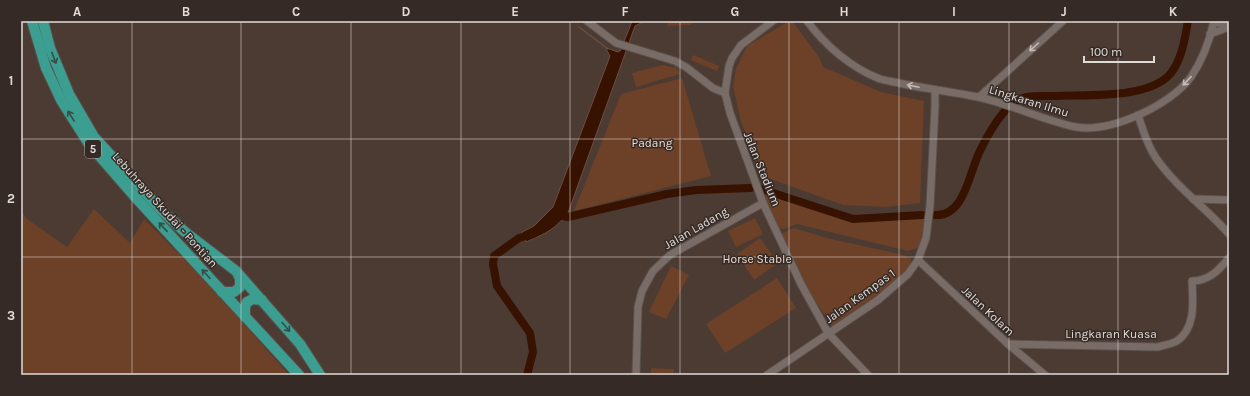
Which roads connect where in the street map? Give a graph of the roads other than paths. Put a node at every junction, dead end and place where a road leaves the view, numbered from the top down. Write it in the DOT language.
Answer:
graph roads {
  1 [pos="32,21"];
  2 [pos="43,21"];
  3 [pos="587,21"];
  4 [pos="773,21"];
  5 [pos="807,21"];
  6 [pos="1063,21"];
  7 [pos="1214,22"];
  8 [pos="1229,23"];
  9 [pos="1229,27"];
  10 [pos="1210,34"];
  11 [pos="713,88"];
  12 [pos="935,90"];
  13 [pos="725,92"];
  14 [pos="979,97"];
  15 [pos="727,101"];
  16 [pos="1138,115"];
  17 [pos="1193,199"];
  18 [pos="1229,200"];
  19 [pos="763,203"];
  20 [pos="1229,234"];
  21 [pos="1229,258"];
  22 [pos="918,260"];
  23 [pos="236,271"];
  24 [pos="222,292"];
  25 [pos="262,300"];
  26 [pos="245,316"];
  27 [pos="828,333"];
  28 [pos="1008,344"];
  29 [pos="299,375"];
  30 [pos="320,375"];
  31 [pos="636,375"];
  32 [pos="766,375"];
  33 [pos="868,375"];
  34 [pos="1045,375"];
  24 -- 1 [label="highway, Lebuhraya Skudai - Pontian / 5, one-way"];
  2 -- 23 [label="highway, Lebuhraya Skudai - Pontian / 5, one-way"];
  3 -- 11 [label="street"];
  4 -- 13 [label="street, Jalan Stadium"];
  12 -- 5 [label="street, Lingkaran Ilmu, one-way"];
  6 -- 14 [label="street, one-way"];
  7 -- 8 [label="street"];
  7 -- 10 [label="street, Lingkaran Ilmu"];
  9 -- 10 [label="street"];
  10 -- 16 [label="street, Lingkaran Ilmu, one-way"];
  11 -- 13 [label="street"];
  11 -- 15 [label="street"];
  12 -- 14 [label="street, Lingkaran Ilmu"];
  12 -- 22 [label="street, Jalan Kempas 1"];
  13 -- 15 [label="street, Jalan Stadium"];
  14 -- 16 [label="street, Lingkaran Ilmu"];
  15 -- 19 [label="street, Jalan Stadium"];
  16 -- 17 [label="street"];
  17 -- 18 [label="street"];
  17 -- 20 [label="street"];
  19 -- 27 [label="street, Jalan Stadium"];
  19 -- 31 [label="street, Jalan Ladang"];
  21 -- 28 [label="street, Lingkaran Kuasa"];
  22 -- 27 [label="street, Jalan Kempas 1"];
  22 -- 28 [label="street, Jalan Kolam"];
  23 -- 24 [label="highway"];
  23 -- 25 [label="highway, Lebuhraya Skudai - Pontian / 5"];
  24 -- 26 [label="highway, Lebuhraya Skudai - Pontian / 5"];
  25 -- 26 [label="highway"];
  25 -- 30 [label="highway, Lebuhraya Skudai - Pontian / 5, one-way"];
  26 -- 29 [label="highway, Lebuhraya Skudai - Pontian / 5"];
  27 -- 32 [label="street, Jalan Kempas 1"];
  27 -- 33 [label="street, Jalan Stadium"];
  28 -- 34 [label="street, Jalan Kolam"];
}
